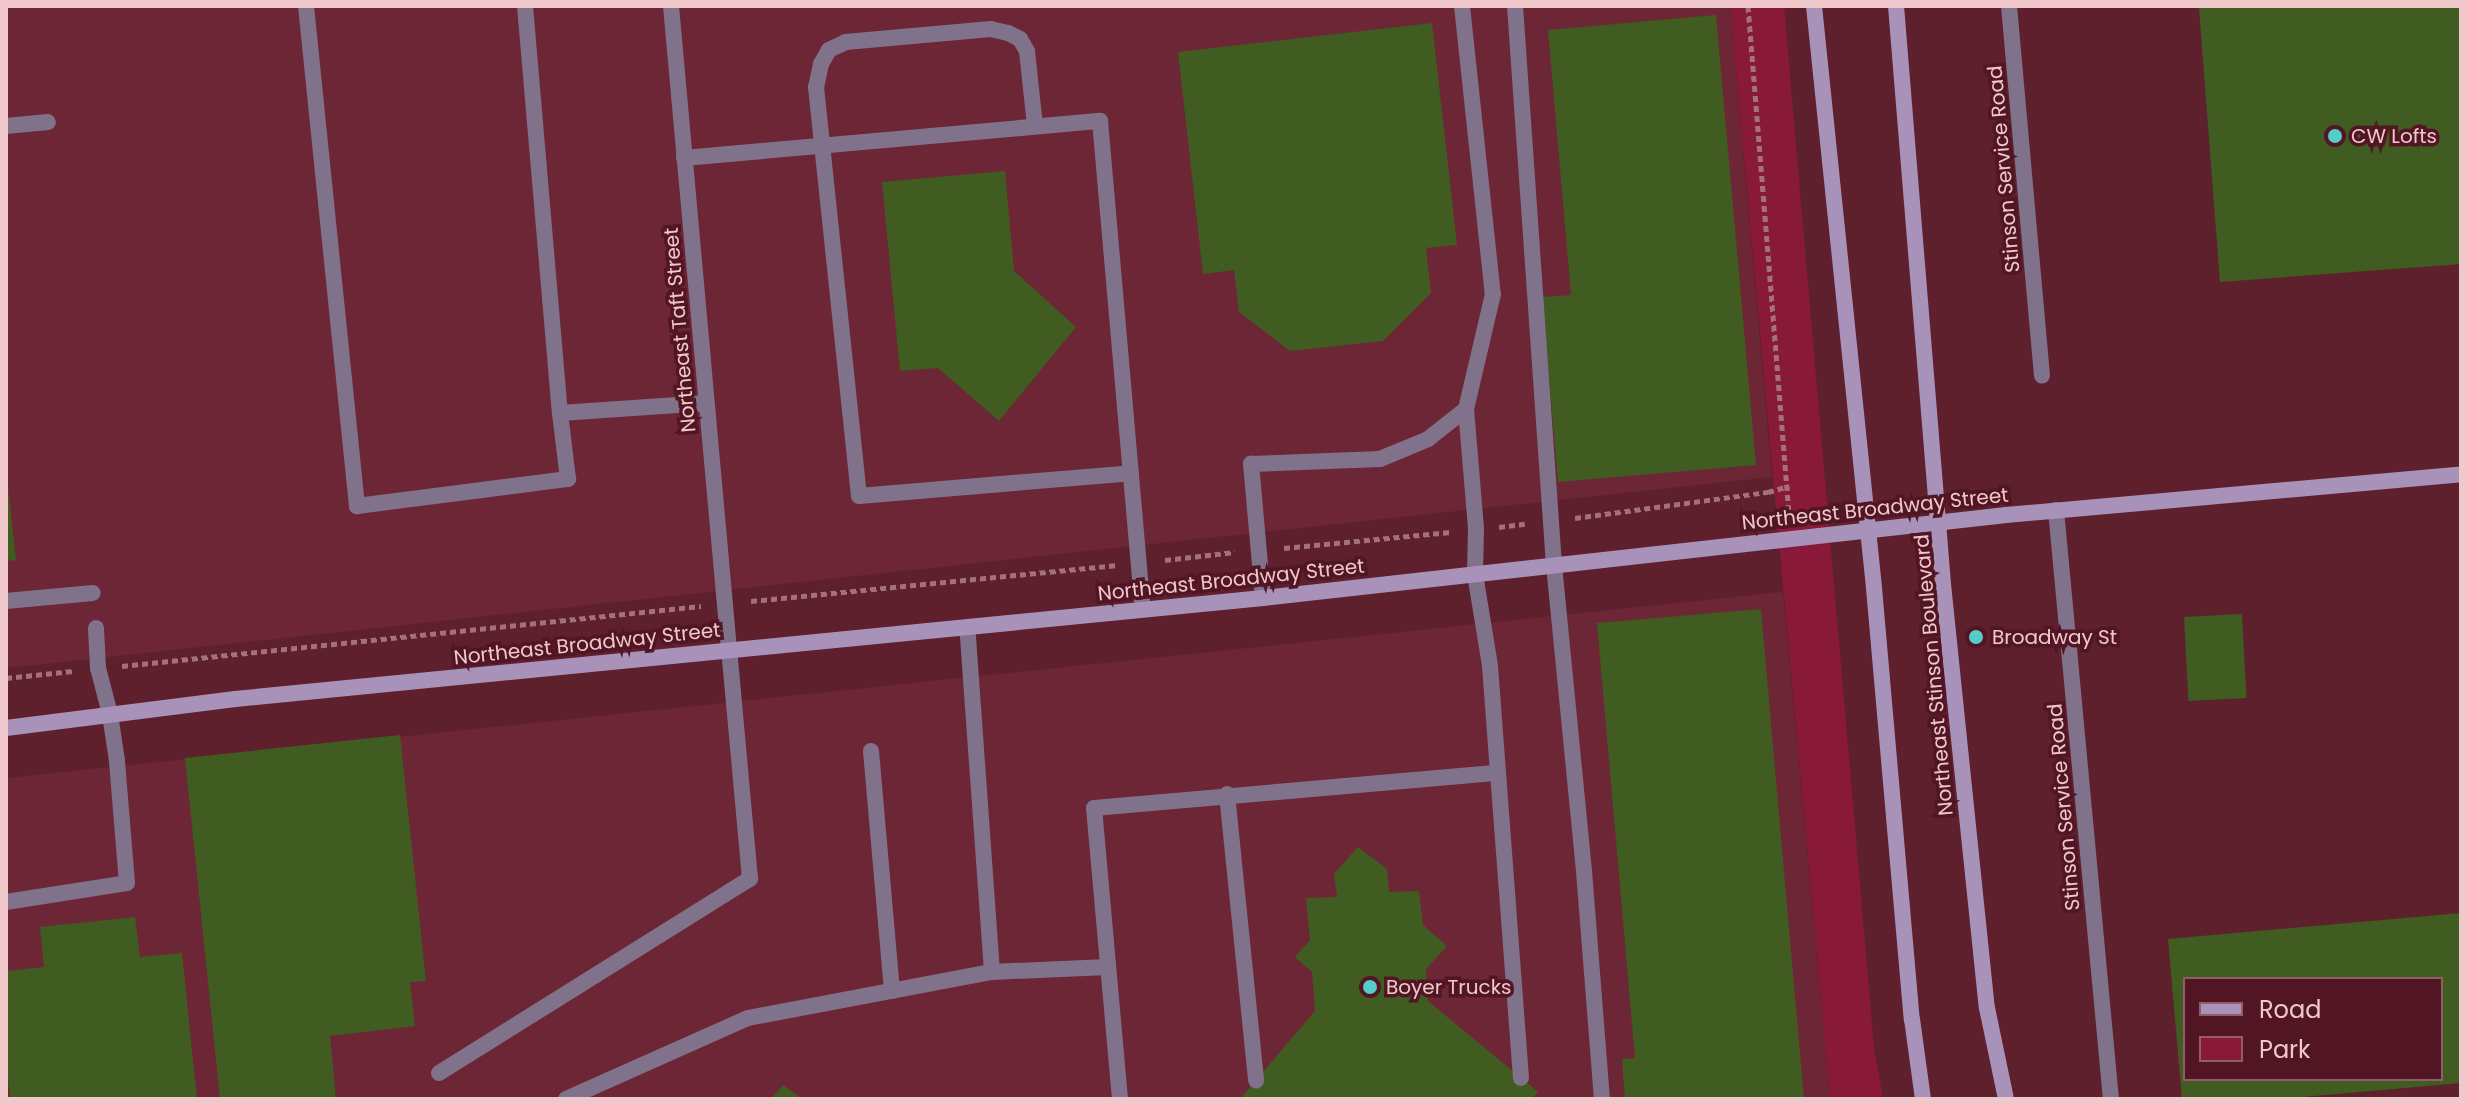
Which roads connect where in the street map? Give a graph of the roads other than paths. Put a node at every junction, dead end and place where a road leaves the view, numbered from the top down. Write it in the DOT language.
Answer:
graph roads {
  1 [pos="306,6"];
  2 [pos="525,6"];
  3 [pos="671,6"];
  4 [pos="1462,6"];
  5 [pos="1515,6"];
  6 [pos="1814,6"];
  7 [pos="1896,6"];
  8 [pos="2009,6"];
  9 [pos="48,122"];
  10 [pos="6,126"];
  11 [pos="1035,126"];
  12 [pos="822,146"];
  13 [pos="684,158"];
  14 [pos="2042,376"];
  15 [pos="707,403"];
  16 [pos="1466,409"];
  17 [pos="560,413"];
  18 [pos="1131,473"];
  19 [pos="2461,474"];
  20 [pos="2056,510"];
  21 [pos="1941,522"];
  22 [pos="1867,530"];
  23 [pos="1554,565"];
  24 [pos="1475,574"];
  25 [pos="93,593"];
  26 [pos="1263,598"];
  27 [pos="6,601"];
  28 [pos="1143,609"];
  29 [pos="967,627"];
  30 [pos="96,628"];
  31 [pos="729,650"];
  32 [pos="110,714"];
  33 [pos="6,728"];
  34 [pos="871,751"];
  35 [pos="1497,773"];
  36 [pos="1227,794"];
  37 [pos="6,902"];
  38 [pos="1108,967"];
  39 [pos="992,972"];
  40 [pos="892,991"];
  41 [pos="439,1073"];
  42 [pos="1521,1078"];
  43 [pos="1256,1081"];
  44 [pos="566,1099"];
  45 [pos="1120,1099"];
  46 [pos="1602,1099"];
  47 [pos="1923,1099"];
  48 [pos="2006,1099"];
  49 [pos="2111,1099"];
  1 -- 17 [label="street"];
  2 -- 17 [label="street"];
  3 -- 13 [label="street, Northeast Taft Street"];
  4 -- 16 [label="street"];
  5 -- 23 [label="street"];
  6 -- 22 [label="main road"];
  7 -- 21 [label="main road, Northeast Stinson Boulevard"];
  8 -- 14 [label="street, Stinson Service Road"];
  9 -- 10 [label="street"];
  11 -- 12 [label="street"];
  11 -- 12 [label="street"];
  11 -- 18 [label="street"];
  12 -- 13 [label="street"];
  12 -- 18 [label="street"];
  13 -- 15 [label="street, Northeast Taft Street"];
  15 -- 17 [label="street"];
  15 -- 31 [label="street, Northeast Taft Street"];
  16 -- 24 [label="street"];
  16 -- 26 [label="street"];
  18 -- 28 [label="street"];
  19 -- 20 [label="main road, Northeast Broadway Street"];
  20 -- 21 [label="main road, Northeast Broadway Street"];
  20 -- 49 [label="street, Stinson Service Road"];
  21 -- 22 [label="main road, Northeast Broadway Street"];
  21 -- 48 [label="main road, Northeast Stinson Boulevard"];
  22 -- 23 [label="main road, Northeast Broadway Street"];
  22 -- 47 [label="main road"];
  23 -- 24 [label="main road, Northeast Broadway Street"];
  23 -- 46 [label="street"];
  24 -- 26 [label="main road, Northeast Broadway Street"];
  24 -- 35 [label="street"];
  25 -- 27 [label="street"];
  26 -- 28 [label="main road, Northeast Broadway Street"];
  28 -- 29 [label="main road, Northeast Broadway Street"];
  29 -- 31 [label="main road, Northeast Broadway Street"];
  29 -- 39 [label="street"];
  30 -- 32 [label="street"];
  31 -- 32 [label="main road, Northeast Broadway Street"];
  31 -- 41 [label="street, Northeast Taft Street"];
  32 -- 33 [label="main road, Northeast Broadway Street"];
  32 -- 37 [label="street"];
  34 -- 40 [label="street"];
  35 -- 36 [label="street"];
  35 -- 42 [label="street"];
  36 -- 38 [label="street"];
  36 -- 43 [label="street"];
  38 -- 39 [label="street"];
  38 -- 45 [label="street"];
  39 -- 40 [label="street"];
  40 -- 44 [label="street"];
}
